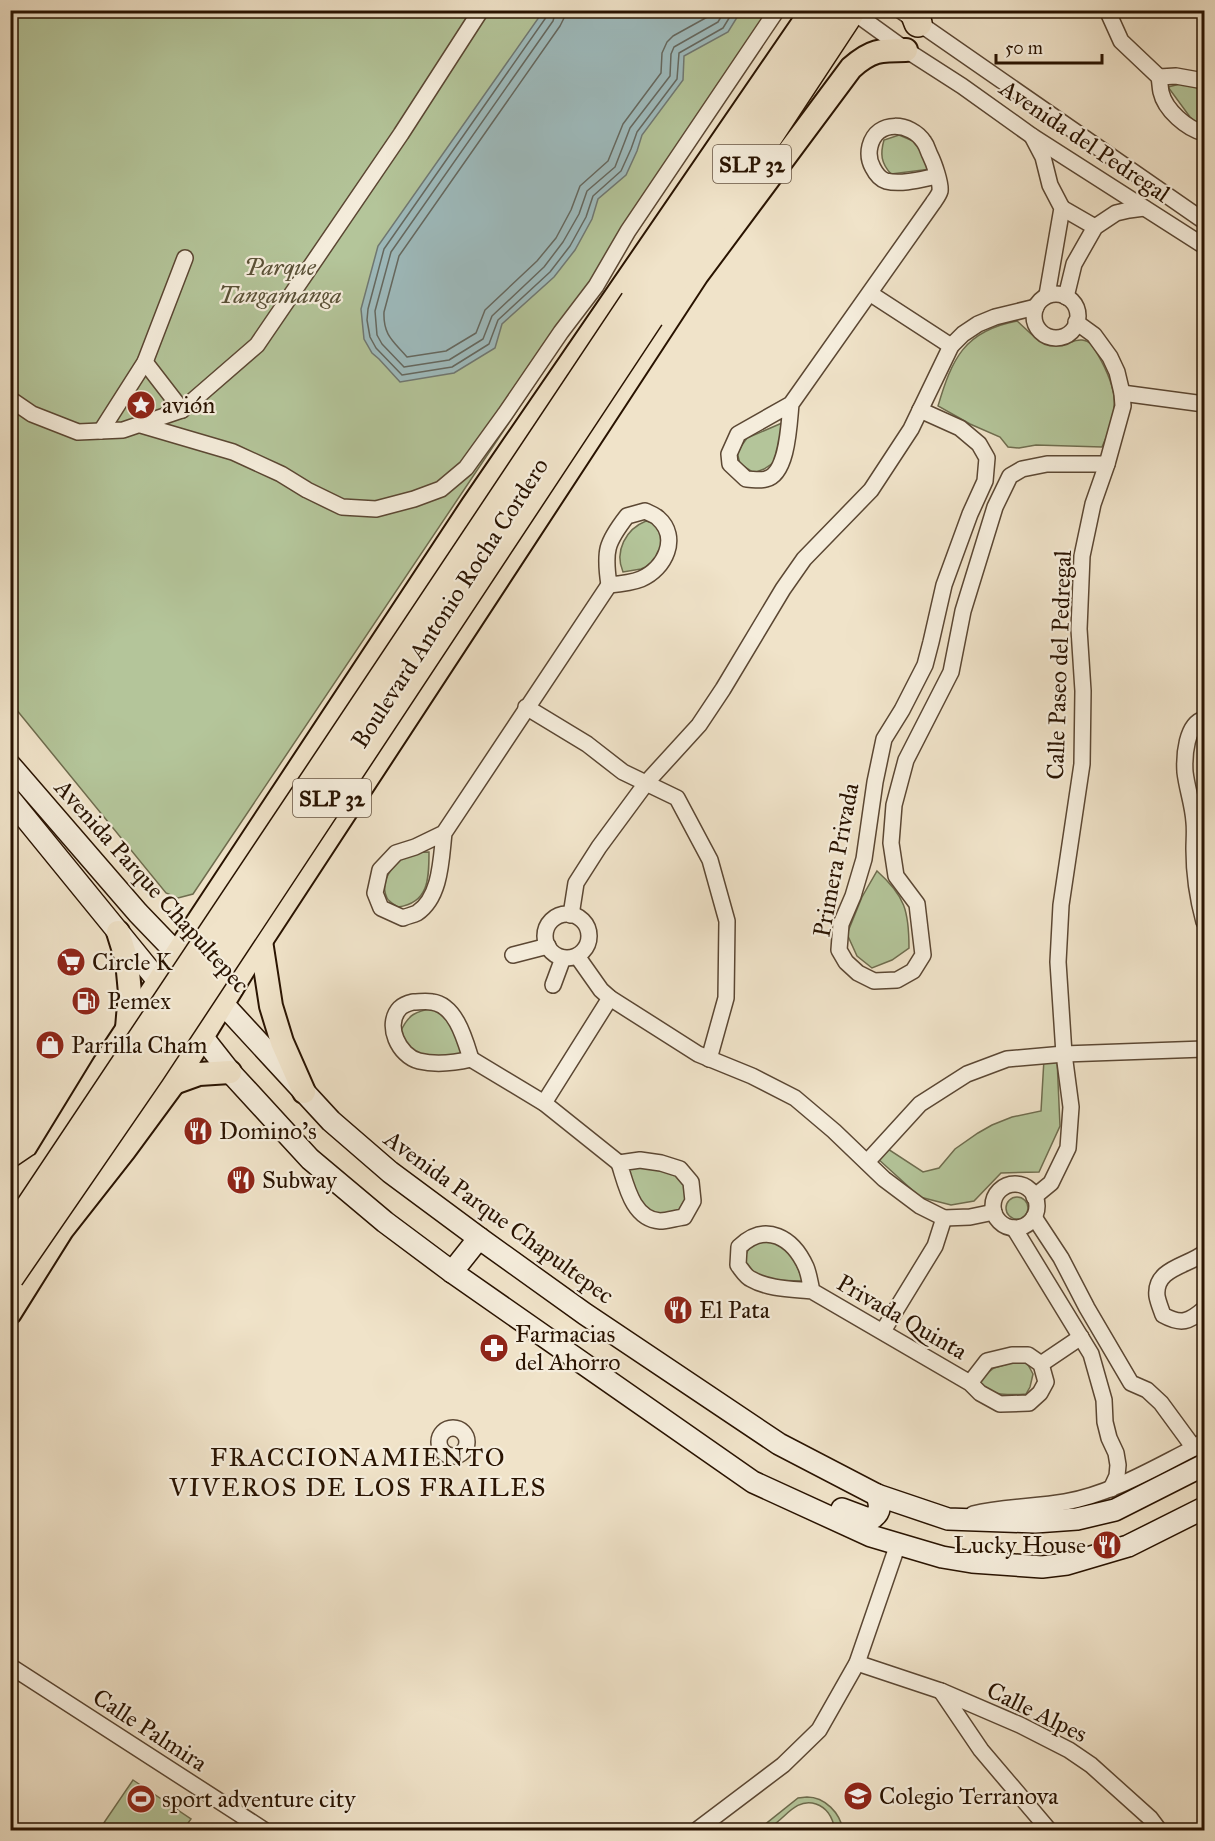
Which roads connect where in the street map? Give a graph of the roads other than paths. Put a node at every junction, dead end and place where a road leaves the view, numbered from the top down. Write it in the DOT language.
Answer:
graph roads {
  1 [pos="481,10"];
  2 [pos="777,10"];
  3 [pos="812,10"];
  4 [pos="1107,10"];
  5 [pos="845,11"];
  6 [pos="910,15"];
  7 [pos="906,50"];
  8 [pos="977,64"];
  9 [pos="1160,77"];
  10 [pos="1204,81"];
  11 [pos="962,86"];
  12 [pos="1204,133"];
  13 [pos="1032,136"];
  14 [pos="937,176"];
  15 [pos="732,193"];
  16 [pos="1062,208"];
  17 [pos="1144,208"];
  18 [pos="1204,221"];
  19 [pos="1095,227"];
  20 [pos="1204,246"];
  21 [pos="1054,257"];
  22 [pos="185,258"];
  23 [pos="1074,264"];
  24 [pos="697,275"];
  25 [pos="871,294"];
  26 [pos="1047,296"];
  27 [pos="1066,297"];
  28 [pos="1036,307"];
  29 [pos="642,309"];
  30 [pos="1076,322"];
  31 [pos="951,346"];
  32 [pos="145,362"];
  33 [pos="1122,393"];
  34 [pos="10,399"];
  35 [pos="791,404"];
  36 [pos="1204,404"];
  37 [pos="182,410"];
  38 [pos="920,410"];
  39 [pos="141,425"];
  40 [pos="101,431"];
  41 [pos="1107,464"];
  42 [pos="609,585"];
  43 [pos="526,707"];
  44 [pos="1204,720"];
  45 [pos="10,765"];
  46 [pos="647,782"];
  47 [pos="10,799"];
  48 [pos="1204,805"];
  49 [pos="1194,822"];
  50 [pos="444,833"];
  51 [pos="214,897"];
  52 [pos="571,915"];
  53 [pos="1204,922"];
  54 [pos="118,932"];
  55 [pos="261,941"];
  56 [pos="548,946"];
  57 [pos="177,953"];
  58 [pos="513,955"];
  59 [pos="570,957"];
  60 [pos="159,981"];
  61 [pos="553,985"];
  62 [pos="610,998"];
  63 [pos="223,1004"];
  64 [pos="127,1029"];
  65 [pos="202,1037"];
  66 [pos="1204,1049"];
  67 [pos="1064,1054"];
  68 [pos="471,1059"];
  69 [pos="709,1059"];
  70 [pos="104,1064"];
  71 [pos="230,1072"];
  72 [pos="174,1083"];
  73 [pos="304,1092"];
  74 [pos="158,1103"];
  75 [pos="544,1103"];
  76 [pos="867,1162"];
  77 [pos="619,1163"];
  78 [pos="41,1167"];
  79 [pos="10,1188"];
  80 [pos="1034,1197"];
  81 [pos="10,1207"];
  82 [pos="994,1212"];
  83 [pos="1034,1217"];
  84 [pos="945,1218"];
  85 [pos="1014,1228"];
  86 [pos="62,1230"];
  87 [pos="10,1238"];
  88 [pos="479,1238"];
  89 [pos="1204,1253"];
  90 [pos="1061,1258"];
  91 [pos="1040,1268"];
  92 [pos="452,1272"];
  93 [pos="10,1277"];
  94 [pos="812,1291"];
  95 [pos="1204,1309"];
  96 [pos="10,1313"];
  97 [pos="883,1331"];
  98 [pos="1081,1337"];
  99 [pos="1107,1344"];
  100 [pos="1091,1354"];
  101 [pos="1041,1364"];
  102 [pos="970,1383"];
  103 [pos="1201,1451"];
  104 [pos="753,1482"];
  105 [pos="1111,1489"];
  106 [pos="877,1494"];
  107 [pos="1204,1508"];
  108 [pos="948,1519"];
  109 [pos="898,1544"];
  110 [pos="857,1663"];
  111 [pos="10,1666"];
  112 [pos="941,1691"];
  113 [pos="264,1830"];
  114 [pos="697,1830"];
  115 [pos="1049,1830"];
  116 [pos="1159,1830"];
  1 -- 37 [label="street"];
  2 -- 39 [label="street"];
  3 -- 51 [label="main road, Boulevard Antonio Rocha Cordero"];
  4 -- 9 [label="street"];
  5 -- 7 [label="street, Avenida del Pedregal"];
  5 -- 15 [label="highway, SLP 32"];
  5 -- 29 [label="highway, SLP 32"];
  6 -- 8 [label="street, Avenida del Pedregal"];
  7 -- 11 [label="street, Avenida del Pedregal"];
  7 -- 24 [label="main road, Boulevard Antonio Rocha Cordero"];
  8 -- 11 [label="street"];
  8 -- 18 [label="street, Avenida del Pedregal"];
  9 -- 10 [label="street"];
  9 -- 12 [label="street"];
  11 -- 13 [label="street, Avenida del Pedregal"];
  13 -- 16 [label="street"];
  13 -- 17 [label="street, Avenida del Pedregal"];
  14 -- 14 [label="street"];
  14 -- 25 [label="street"];
  15 -- 24 [label="highway"];
  15 -- 29 [label="highway, SLP 32"];
  16 -- 19 [label="street"];
  16 -- 21 [label="street"];
  17 -- 19 [label="street"];
  17 -- 20 [label="street, Avenida del Pedregal"];
  19 -- 23 [label="street"];
  21 -- 23 [label="street"];
  21 -- 26 [label="street"];
  22 -- 32 [label="street"];
  23 -- 27 [label="street"];
  24 -- 55 [label="main road, Boulevard Antonio Rocha Cordero"];
  25 -- 31 [label="street"];
  25 -- 35 [label="street"];
  26 -- 27 [label="street"];
  26 -- 28 [label="street"];
  27 -- 30 [label="street"];
  28 -- 30 [label="street"];
  28 -- 31 [label="street"];
  29 -- 87 [label="highway, SLP 32, bridge"];
  29 -- 93 [label="highway, SLP 32, bridge"];
  30 -- 33 [label="street, Calle Paseo del Pedregal"];
  31 -- 38 [label="street"];
  32 -- 37 [label="street"];
  32 -- 40 [label="street"];
  33 -- 36 [label="street"];
  33 -- 41 [label="street, Calle Paseo del Pedregal"];
  34 -- 40 [label="street"];
  35 -- 35 [label="street"];
  37 -- 39 [label="street"];
  38 -- 41 [label="street, Primera Privada"];
  38 -- 46 [label="street"];
  39 -- 40 [label="street"];
  41 -- 67 [label="street, Calle Paseo del Pedregal"];
  42 -- 42 [label="street"];
  42 -- 43 [label="street"];
  43 -- 46 [label="street"];
  43 -- 50 [label="street"];
  44 -- 49 [label="street"];
  45 -- 57 [label="main road, Avenida Parque Chapultepec"];
  46 -- 52 [label="street"];
  46 -- 69 [label="street"];
  47 -- 54 [label="main road, Avenida Parque Chapultepec"];
  48 -- 49 [label="street"];
  49 -- 53 [label="street"];
  50 -- 50 [label="street"];
  51 -- 55 [label="main road"];
  51 -- 57 [label="main road, Boulevard Antonio Rocha Cordero"];
  52 -- 56 [label="street"];
  52 -- 59 [label="street"];
  54 -- 60 [label="main road, Avenida Parque Chapultepec"];
  54 -- 64 [label="main road"];
  55 -- 63 [label="main road, Boulevard Antonio Rocha Cordero"];
  55 -- 73 [label="main road"];
  56 -- 58 [label="street"];
  56 -- 59 [label="street"];
  57 -- 60 [label="main road, Boulevard Antonio Rocha Cordero"];
  57 -- 63 [label="main road, Avenida Parque Chapultepec"];
  59 -- 61 [label="street"];
  59 -- 62 [label="street"];
  60 -- 64 [label="main road, Boulevard Antonio Rocha Cordero"];
  60 -- 65 [label="main road, Avenida Parque Chapultepec"];
  62 -- 69 [label="street"];
  62 -- 75 [label="street"];
  63 -- 65 [label="main road, Boulevard Antonio Rocha Cordero"];
  63 -- 73 [label="main road, Avenida Parque Chapultepec"];
  64 -- 70 [label="main road, Boulevard Antonio Rocha Cordero"];
  65 -- 71 [label="main road, Avenida Parque Chapultepec"];
  65 -- 72 [label="main road, Boulevard Antonio Rocha Cordero"];
  66 -- 67 [label="street"];
  67 -- 76 [label="street"];
  67 -- 80 [label="street, Calle Paseo del Pedregal"];
  68 -- 68 [label="street"];
  68 -- 75 [label="street"];
  69 -- 76 [label="street"];
  70 -- 74 [label="main road"];
  70 -- 78 [label="main road, Boulevard Antonio Rocha Cordero"];
  71 -- 72 [label="main road"];
  71 -- 92 [label="main road, Avenida Parque Chapultepec"];
  72 -- 74 [label="main road, Boulevard Antonio Rocha Cordero"];
  73 -- 88 [label="main road, Avenida Parque Chapultepec"];
  74 -- 86 [label="main road, Boulevard Antonio Rocha Cordero"];
  75 -- 77 [label="street"];
  76 -- 84 [label="street"];
  77 -- 77 [label="street"];
  78 -- 79 [label="highway"];
  78 -- 81 [label="main road, Boulevard Antonio Rocha Cordero"];
  80 -- 82 [label="street"];
  80 -- 83 [label="street"];
  82 -- 84 [label="street"];
  82 -- 85 [label="street"];
  83 -- 85 [label="street"];
  83 -- 90 [label="street"];
  84 -- 97 [label="street"];
  85 -- 91 [label="street"];
  86 -- 87 [label="highway"];
  86 -- 96 [label="main road, Boulevard Antonio Rocha Cordero"];
  88 -- 92 [label="main road"];
  88 -- 106 [label="main road, Avenida Parque Chapultepec"];
  89 -- 95 [label="street"];
  90 -- 91 [label="street"];
  90 -- 99 [label="street"];
  91 -- 98 [label="street"];
  92 -- 104 [label="main road, Avenida Parque Chapultepec"];
  94 -- 94 [label="street, Privada Quinta"];
  94 -- 97 [label="street, Privada Quinta"];
  97 -- 102 [label="street, Privada Quinta"];
  98 -- 100 [label="street"];
  98 -- 101 [label="street"];
  99 -- 100 [label="street"];
  99 -- 103 [label="street"];
  100 -- 105 [label="street"];
  101 -- 102 [label="street, Privada Quinta"];
  101 -- 102 [label="street, Privada Quinta"];
  103 -- 105 [label="street"];
  103 -- 108 [label="main road, Avenida Parque Chapultepec"];
  104 -- 106 [label="main road"];
  104 -- 109 [label="main road, Avenida Parque Chapultepec"];
  105 -- 108 [label="street"];
  106 -- 108 [label="main road, Avenida Parque Chapultepec"];
  107 -- 109 [label="main road, Avenida Parque Chapultepec"];
  109 -- 110 [label="street"];
  110 -- 112 [label="street, Calle Alpes"];
  110 -- 114 [label="street"];
  111 -- 113 [label="street, Calle Palmira"];
  112 -- 115 [label="street, Calle Alpes"];
  112 -- 116 [label="street, Calle Alpes"];
}
